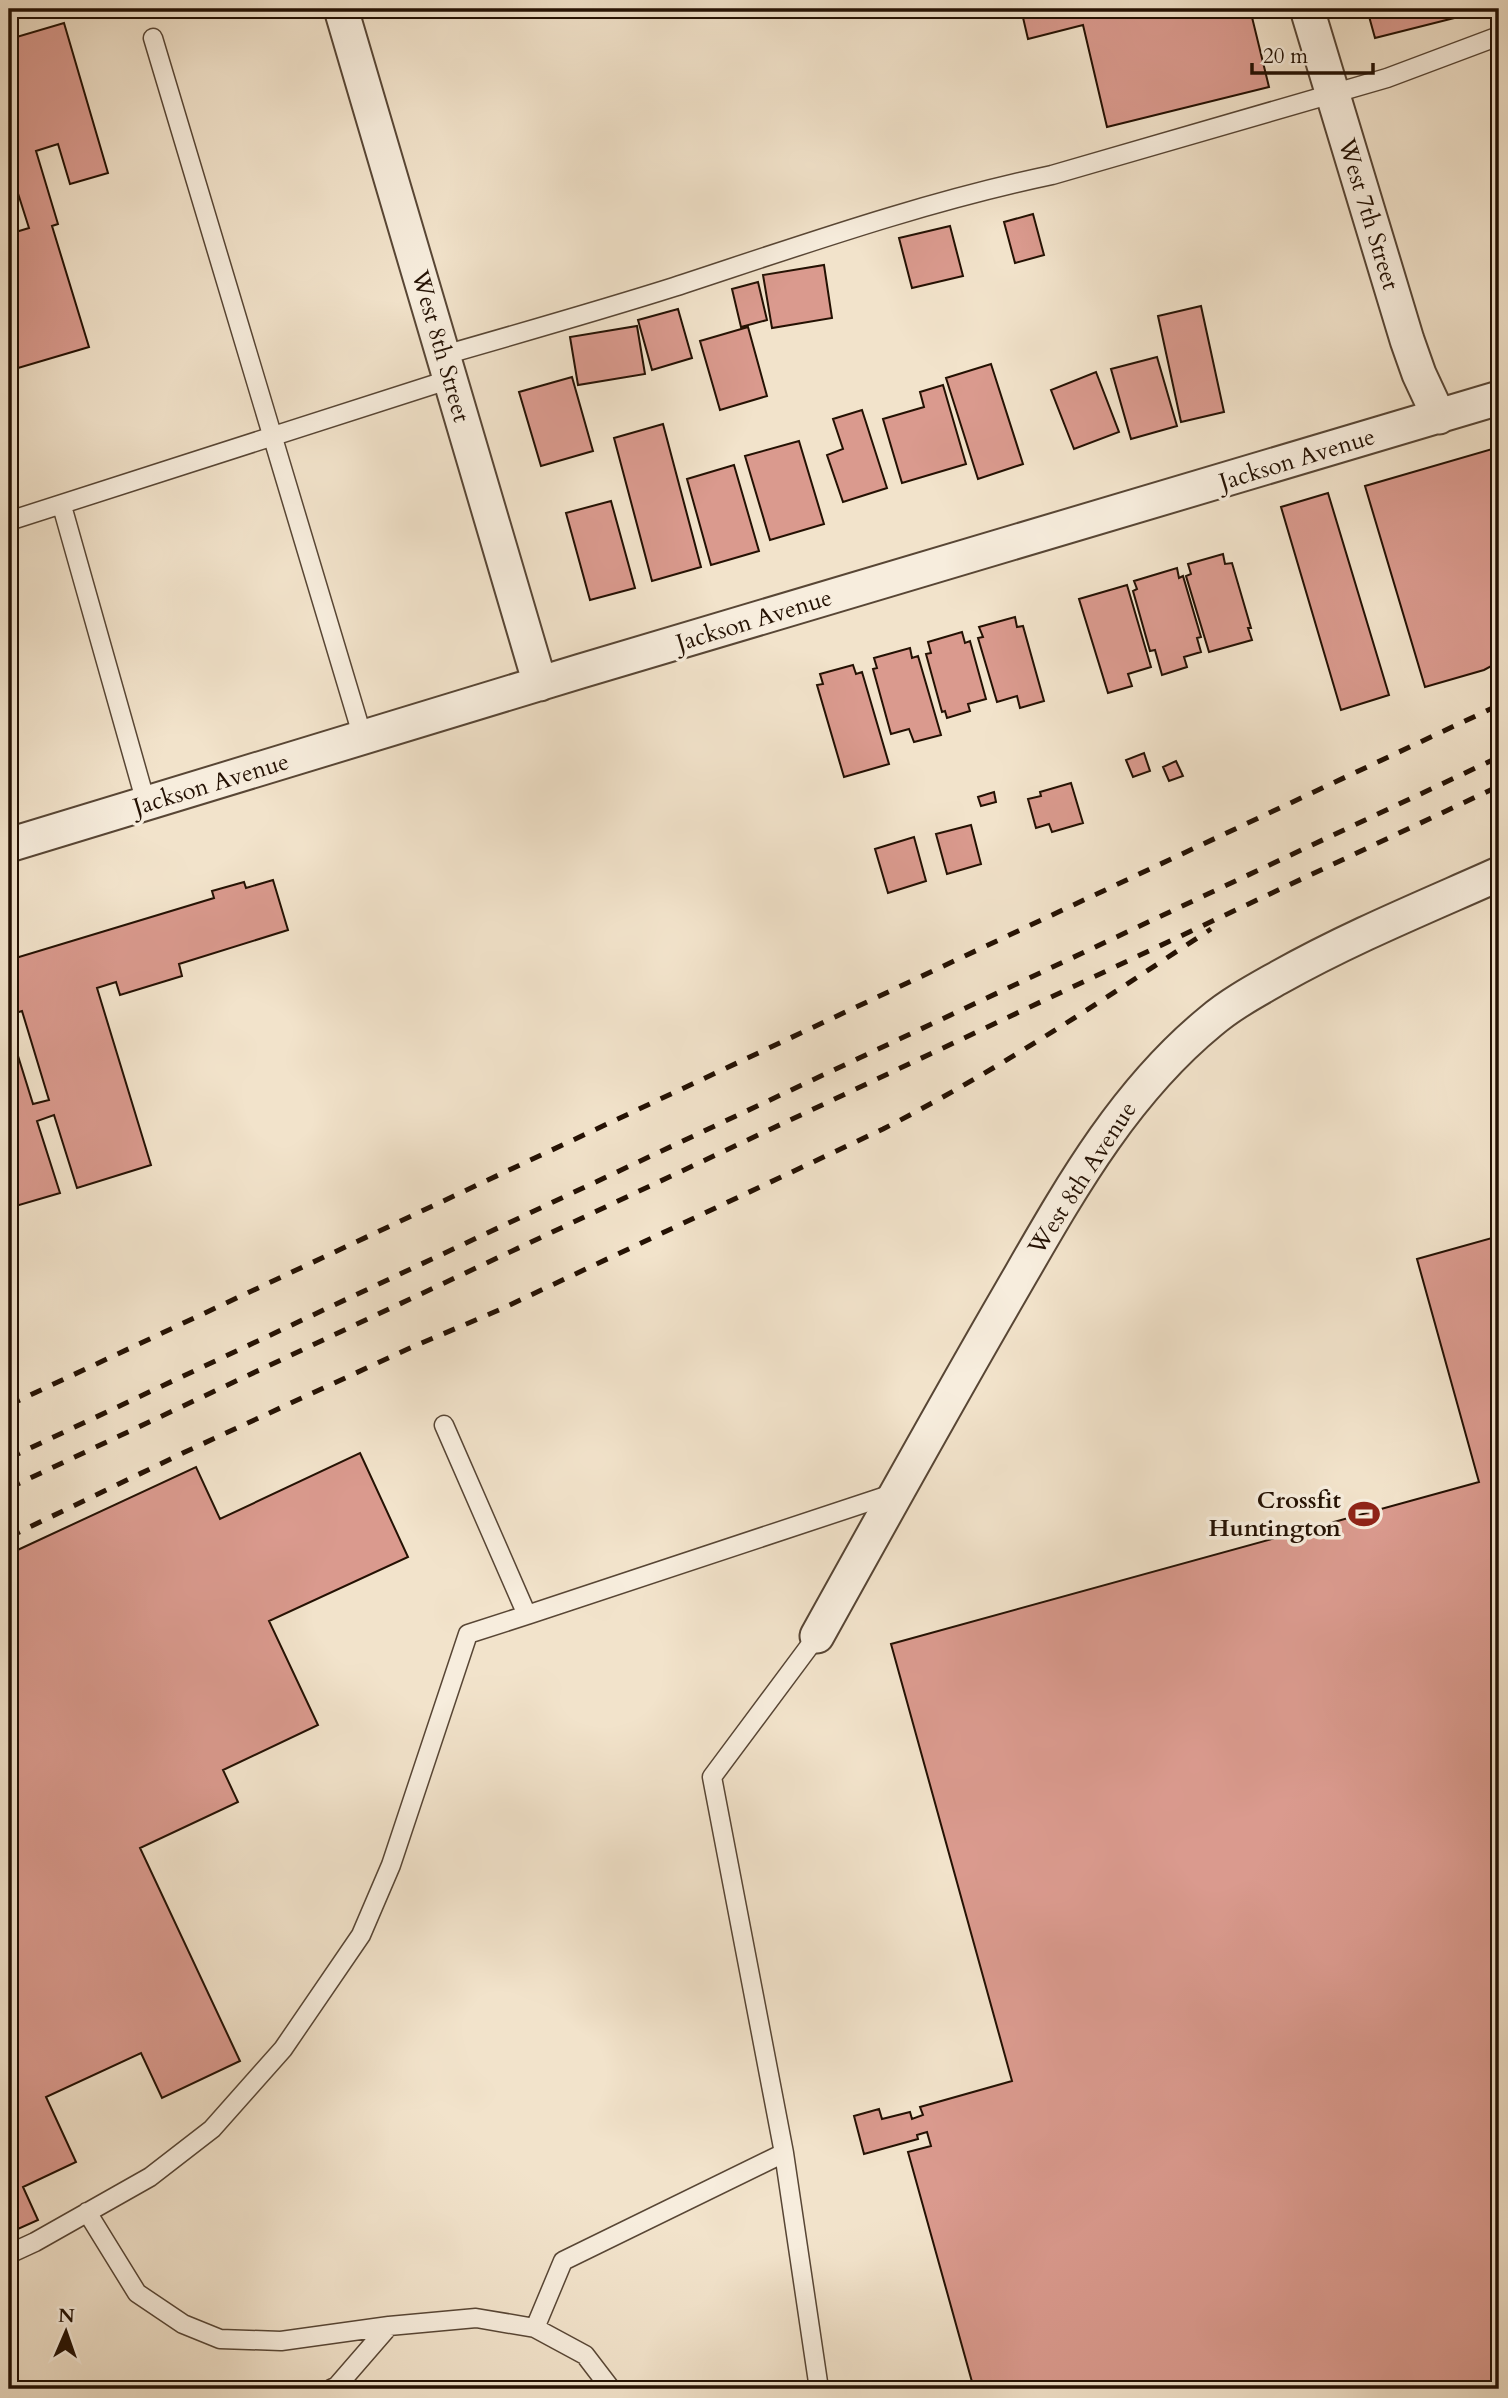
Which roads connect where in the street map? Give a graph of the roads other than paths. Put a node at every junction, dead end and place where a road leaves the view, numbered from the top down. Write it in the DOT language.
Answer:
graph roads {
  1 [pos="341,9"];
  2 [pos="1307,9"];
  3 [pos="1499,36"];
  4 [pos="153,38"];
  5 [pos="1332,94"];
  6 [pos="448,367"];
  7 [pos="1499,398"];
  8 [pos="1439,416"];
  9 [pos="272,435"];
  10 [pos="62,506"];
  11 [pos="9,522"];
  12 [pos="540,684"];
  13 [pos="363,738"];
  14 [pos="146,803"];
  15 [pos="9,845"];
  16 [pos="1499,874"];
  17 [pos="444,1425"];
  18 [pos="897,1492"];
  19 [pos="527,1615"];
  20 [pos="817,1636"];
  21 [pos="784,2153"];
  22 [pos="87,2212"];
  23 [pos="9,2253"];
  24 [pos="389,2326"];
  25 [pos="535,2328"];
  26 [pos="331,2389"];
  27 [pos="611,2389"];
  28 [pos="819,2389"];
  1 -- 6 [label="street, West 8th Street"];
  2 -- 5 [label="street, West 7th Street"];
  3 -- 5 [label="lane"];
  4 -- 9 [label="lane"];
  5 -- 6 [label="lane"];
  5 -- 8 [label="street, West 7th Street"];
  6 -- 9 [label="lane"];
  6 -- 12 [label="street, West 8th Street"];
  7 -- 8 [label="street, Jackson Avenue"];
  8 -- 12 [label="street, Jackson Avenue"];
  9 -- 10 [label="lane"];
  9 -- 13 [label="lane"];
  10 -- 11 [label="lane"];
  10 -- 14 [label="lane"];
  12 -- 13 [label="street, Jackson Avenue"];
  13 -- 14 [label="street, Jackson Avenue"];
  14 -- 15 [label="street, Jackson Avenue"];
  16 -- 18 [label="street, West 8th Avenue"];
  17 -- 19 [label="lane"];
  18 -- 19 [label="lane"];
  18 -- 20 [label="street, West 8th Avenue"];
  19 -- 22 [label="lane"];
  20 -- 21 [label="lane"];
  21 -- 25 [label="lane"];
  21 -- 28 [label="lane"];
  22 -- 23 [label="lane"];
  22 -- 24 [label="lane"];
  24 -- 25 [label="lane"];
  24 -- 26 [label="lane"];
  25 -- 27 [label="lane"];
}
